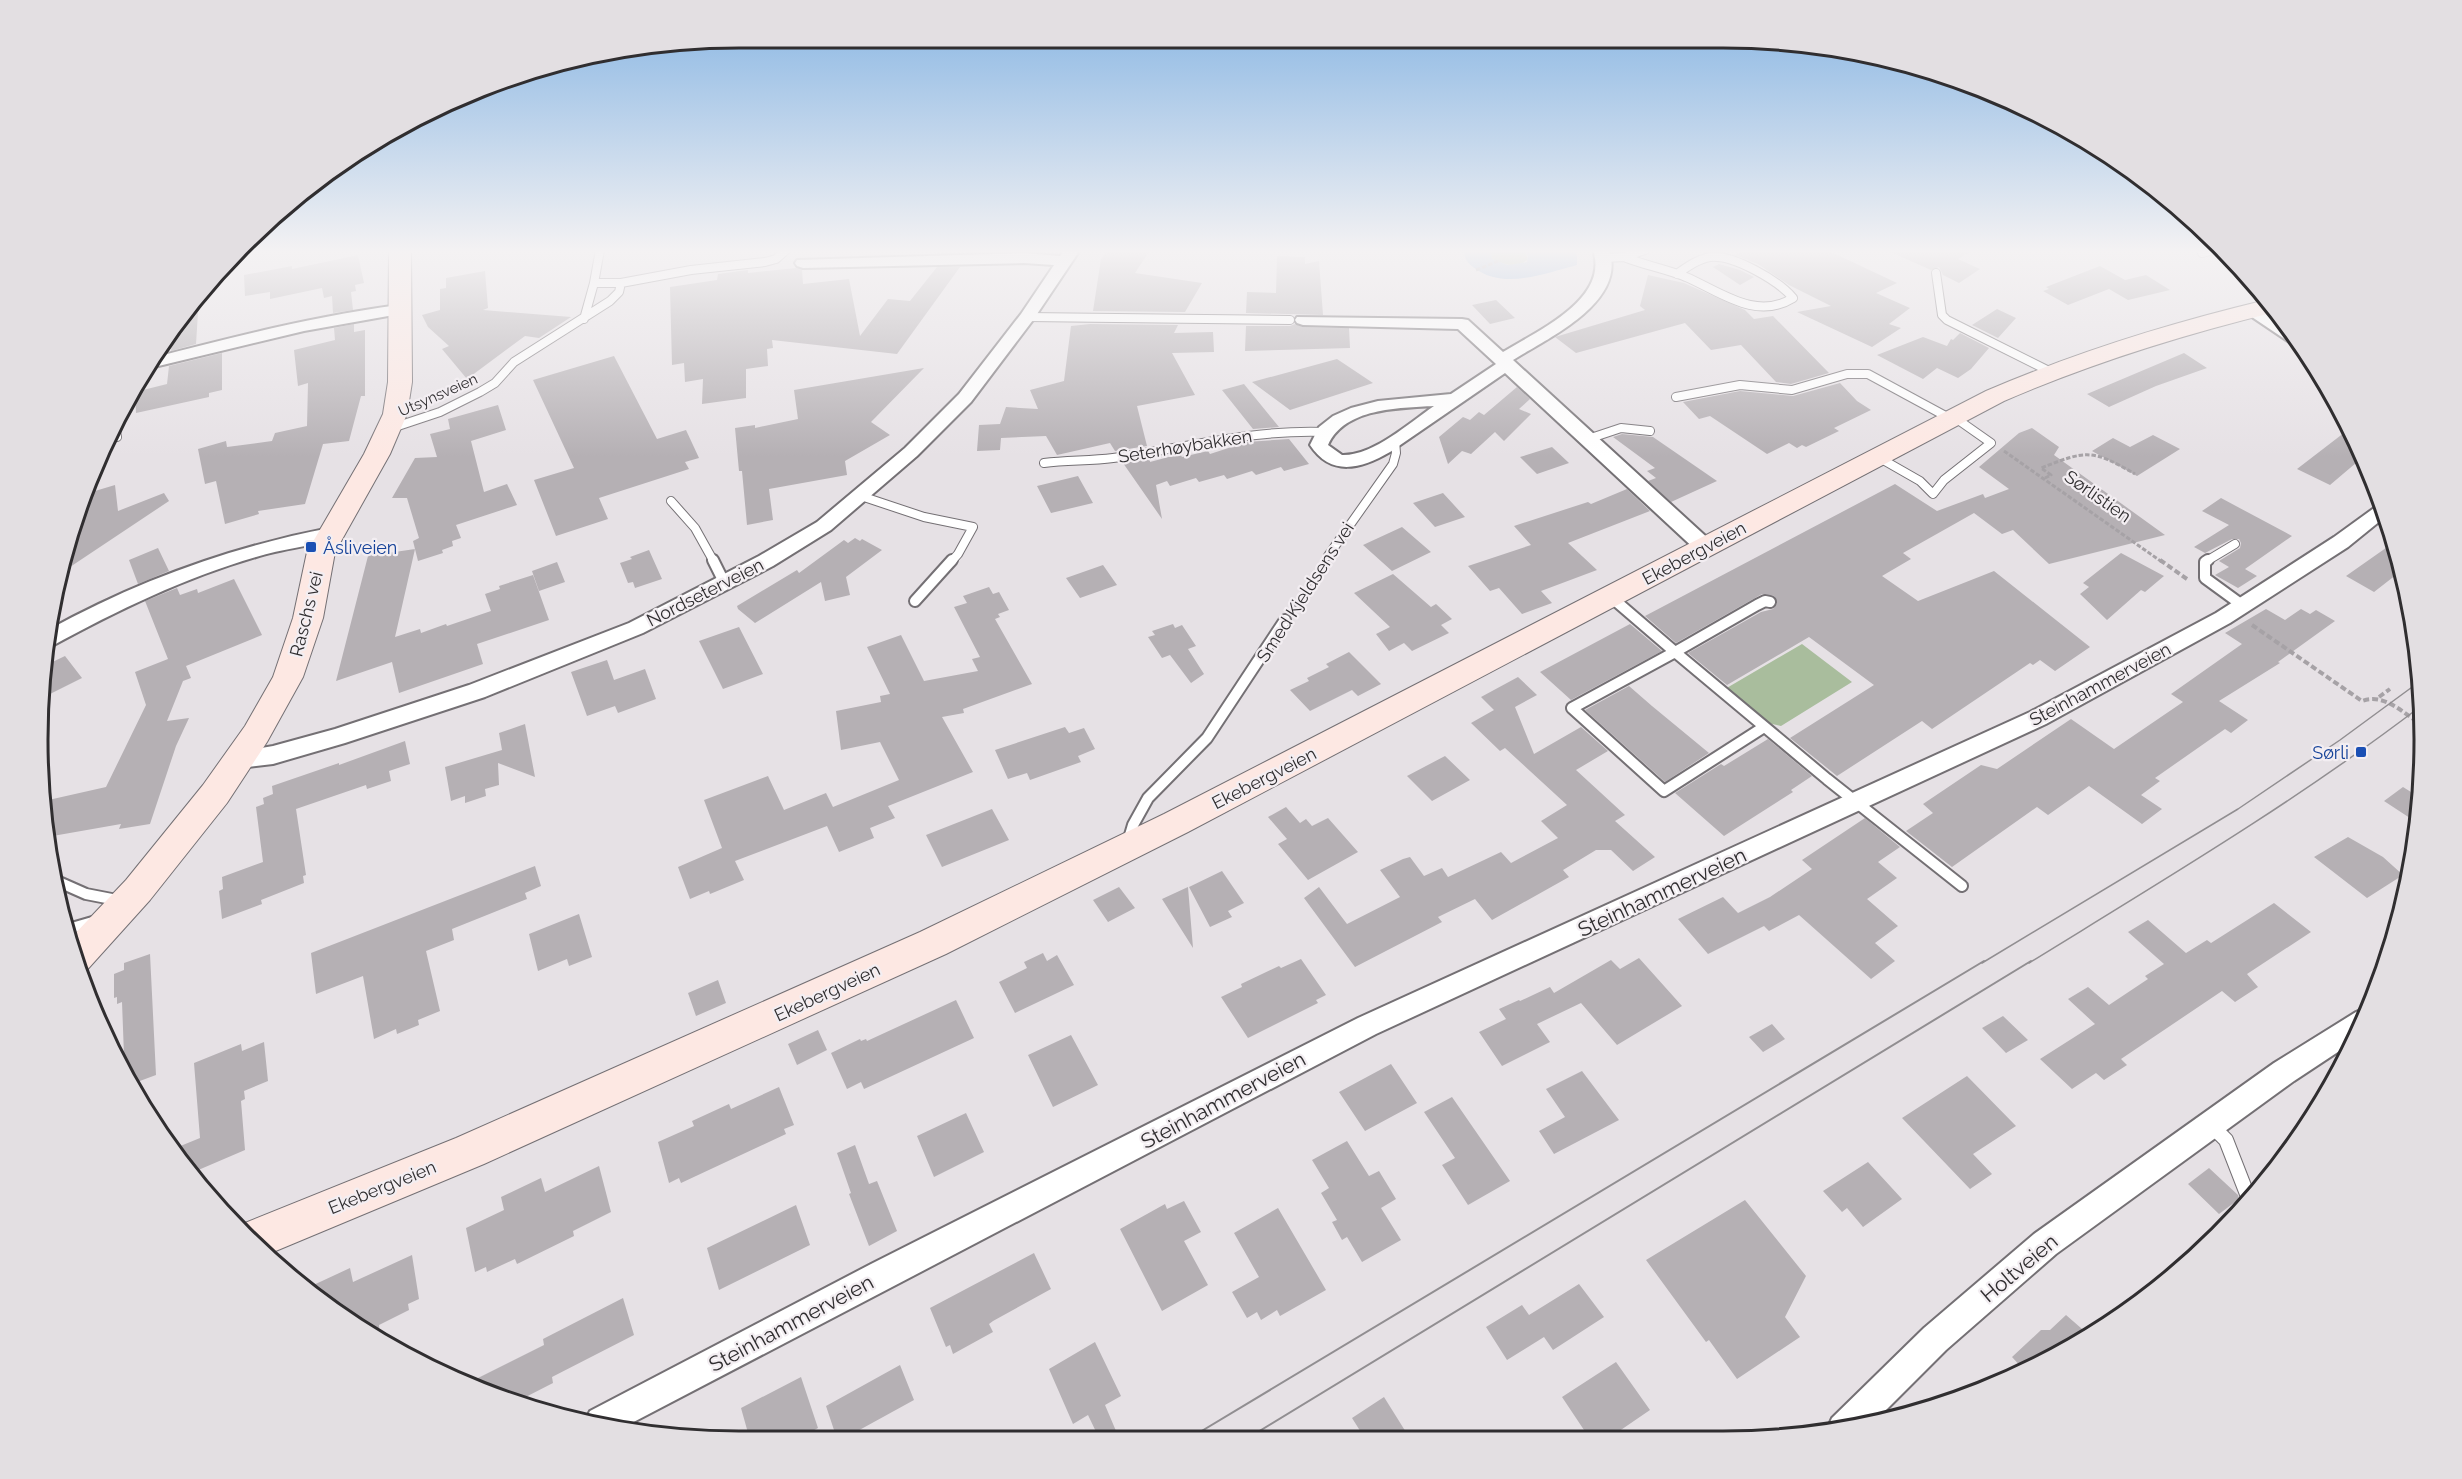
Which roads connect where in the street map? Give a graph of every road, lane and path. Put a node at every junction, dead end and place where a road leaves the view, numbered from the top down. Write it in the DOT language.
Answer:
graph roads {
  1 [pos="344,319"];
  2 [pos="399,319"];
  3 [pos="1026,319"];
  4 [pos="1209,319"];
  5 [pos="1564,319"];
  6 [pos="1946,319"];
  7 [pos="2219,319"];
  8 [pos="584,320"];
  9 [pos="1297,320"];
  10 [pos="161,361"];
  11 [pos="1505,362"];
  12 [pos="2051,372"];
  13 [pos="1676,397"];
  14 [pos="1455,399"];
  15 [pos="1953,418"];
  16 [pos="389,429"];
  17 [pos="1650,430"];
  18 [pos="1326,432"];
  19 [pos="1588,439"];
  20 [pos="1395,441"];
  21 [pos="1991,442"];
  22 [pos="1878,457"];
  23 [pos="1044,463"];
  24 [pos="2135,474"];
  25 [pos="2045,478"];
  26 [pos="861,496"];
  27 [pos="671,501"];
  28 [pos="2376,514"];
  29 [pos="330,534"];
  30 [pos="2235,544"];
  31 [pos="1705,547"];
  32 [pos="1328,556"];
  33 [pos="724,582"];
  34 [pos="2193,583"];
  35 [pos="1611,597"];
  36 [pos="915,601"];
  37 [pos="1770,602"];
  38 [pos="2243,612"];
  39 [pos="1285,620"];
  40 [pos="56,635"];
  41 [pos="1675,652"];
  42 [pos="2390,689"];
  43 [pos="2379,698"];
  44 [pos="2414,718"];
  45 [pos="1764,727"];
  46 [pos="240,759"];
  47 [pos="1855,800"];
  48 [pos="1126,848"];
  49 [pos="64,884"];
  50 [pos="1962,885"];
  51 [pos="121,910"];
  52 [pos="75,927"];
  53 [pos="82,952"];
  54 [pos="2350,1030"];
  55 [pos="2210,1125"];
  56 [pos="2246,1191"];
  57 [pos="260,1237"];
  58 [pos="609,1419"];
  59 [pos="1854,1419"];
  1 -- 10 [label="street"];
  2 -- 16 [label="main road, Raschs vei"];
  3 -- 26 [label="street, Nordseterveien"];
  4 -- 9 [label="lane"];
  5 -- 11 [label="street"];
  6 -- 12 [label="lane"];
  7 -- 12 [label="main road, Ekebergveien"];
  8 -- 16 [label="lane, Utsynsveien"];
  9 -- 11 [label="street"];
  11 -- 14 [label="street"];
  11 -- 19 [label="street"];
  12 -- 15 [label="main road, Ekebergveien"];
  13 -- 15 [label="lane"];
  14 -- 18 [label="street"];
  14 -- 20 [label="street"];
  15 -- 21 [label="lane"];
  15 -- 22 [label="main road, Ekebergveien"];
  16 -- 29 [label="main road, Raschs vei"];
  17 -- 19 [label="lane"];
  18 -- 20 [label="street"];
  18 -- 23 [label="lane, Seterhøybakken"];
  19 -- 31 [label="street"];
  20 -- 32 [label="lane, Smed Kjeldsens vei"];
  21 -- 22 [label="lane"];
  21 -- 25 [label="path, Sørlistien"];
  22 -- 31 [label="main road, Ekebergveien"];
  24 -- 25 [label="path"];
  25 -- 34 [label="path, Sørlistien"];
  26 -- 33 [label="street, Nordseterveien"];
  26 -- 36 [label="lane"];
  27 -- 33 [label="lane"];
  28 -- 38 [label="street, Steinhammerveien"];
  29 -- 40 [label="street"];
  29 -- 46 [label="main road, Raschs vei"];
  30 -- 38 [label="lane"];
  31 -- 35 [label="main road, Ekebergveien"];
  32 -- 39 [label="path, Smed Kjeldsens vei"];
  33 -- 46 [label="street, Nordseterveien"];
  35 -- 41 [label="lane"];
  35 -- 48 [label="main road, Ekebergveien"];
  37 -- 41 [label="lane"];
  38 -- 43 [label="path"];
  38 -- 47 [label="street, Steinhammerveien"];
  39 -- 48 [label="lane, Smed Kjeldsens vei"];
  41 -- 45 [label="lane"];
  41 -- 45 [label="lane"];
  42 -- 43 [label="path"];
  43 -- 44 [label="path"];
  45 -- 47 [label="lane"];
  46 -- 51 [label="main road, Raschs vei"];
  47 -- 50 [label="lane"];
  47 -- 58 [label="street, Steinhammerveien"];
  48 -- 57 [label="main road, Ekebergveien"];
  49 -- 51 [label="lane"];
  51 -- 52 [label="lane"];
  51 -- 53 [label="main road, Raschs vei"];
  54 -- 55 [label="street, Holtveien"];
  55 -- 56 [label="lane"];
  55 -- 59 [label="street, Holtveien"];
}
